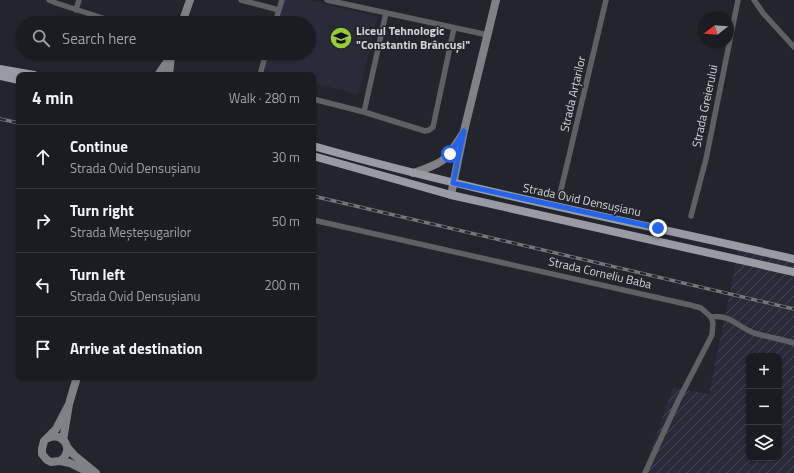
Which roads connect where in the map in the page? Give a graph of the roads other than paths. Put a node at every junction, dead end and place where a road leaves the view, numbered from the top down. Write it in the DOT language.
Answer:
graph roads {
  1 [pos="49,0"];
  2 [pos="79,0"];
  3 [pos="190,0"];
  4 [pos="241,0"];
  5 [pos="282,0"];
  6 [pos="328,0"];
  7 [pos="496,0"];
  8 [pos="606,0"];
  9 [pos="738,0"];
  10 [pos="754,0"];
  11 [pos="76,10"];
  12 [pos="279,10"];
  13 [pos="386,13"];
  14 [pos="95,16"];
  15 [pos="184,16"];
  16 [pos="277,16"];
  17 [pos="454,28"];
  18 [pos="488,35"];
  19 [pos="794,47"];
  20 [pos="167,60"];
  21 [pos="171,60"];
  22 [pos="264,60"];
  23 [pos="162,67"];
  24 [pos="0,69"];
  25 [pos="17,72"];
  26 [pos="155,72"];
  27 [pos="160,72"];
  28 [pos="169,72"];
  29 [pos="261,72"];
  30 [pos="0,76"];
  31 [pos="16,79"];
  32 [pos="316,100"];
  33 [pos="364,112"];
  34 [pos="464,131"];
  35 [pos="316,147"];
  36 [pos="316,157"];
  37 [pos="413,173"];
  38 [pos="453,183"];
  39 [pos="560,194"];
  40 [pos="451,195"];
  41 [pos="691,216"];
  42 [pos="316,221"];
  43 [pos="794,259"];
  44 [pos="794,272"];
  45 [pos="711,317"];
  46 [pos="794,343"];
  47 [pos="76,380"];
  48 [pos="69,404"];
  49 [pos="48,438"];
  50 [pos="65,443"];
  51 [pos="60,461"];
  52 [pos="90,473"];
  53 [pos="96,473"];
  54 [pos="645,473"];
  1 -- 11 [label="street"];
  2 -- 11 [label="street"];
  3 -- 15 [label="main road"];
  4 -- 12 [label="street"];
  5 -- 12 [label="street"];
  6 -- 13 [label="street"];
  7 -- 18 [label="main road"];
  8 -- 39 [label="street, Strada Arțarilor"];
  9 -- 41 [label="street, Strada Greierului"];
  10 -- 19 [label="street"];
  11 -- 14 [label="street"];
  12 -- 16 [label="street"];
  13 -- 17 [label="street"];
  13 -- 33 [label="street"];
  17 -- 18 [label="street"];
  17 -- 33 [label="street"];
  18 -- 34 [label="main road"];
  20 -- 23 [label="main road"];
  21 -- 28 [label="main road"];
  22 -- 29 [label="street"];
  23 -- 26 [label="main road"];
  23 -- 27 [label="main road"];
  24 -- 25 [label="main road"];
  30 -- 31 [label="main road"];
  32 -- 33 [label="street"];
  34 -- 37 [label="main road"];
  34 -- 38 [label="main road"];
  35 -- 37 [label="main road, Strada Ovid Densușianu"];
  36 -- 40 [label="main road, Strada Ovid Densușianu"];
  37 -- 38 [label="main road, Strada Ovid Densușianu"];
  38 -- 40 [label="main road"];
  38 -- 43 [label="main road, Strada Ovid Densușianu"];
  40 -- 44 [label="main road, Strada Ovid Densușianu"];
  42 -- 45 [label="street, Strada Corneliu Baba"];
  45 -- 46 [label="street"];
  45 -- 54 [label="street"];
  47 -- 48 [label="main road"];
  48 -- 49 [label="main road"];
  48 -- 50 [label="main road"];
  49 -- 50 [label="main road"];
  49 -- 51 [label="main road"];
  50 -- 51 [label="main road"];
  50 -- 53 [label="main road"];
  51 -- 52 [label="main road"];
}
